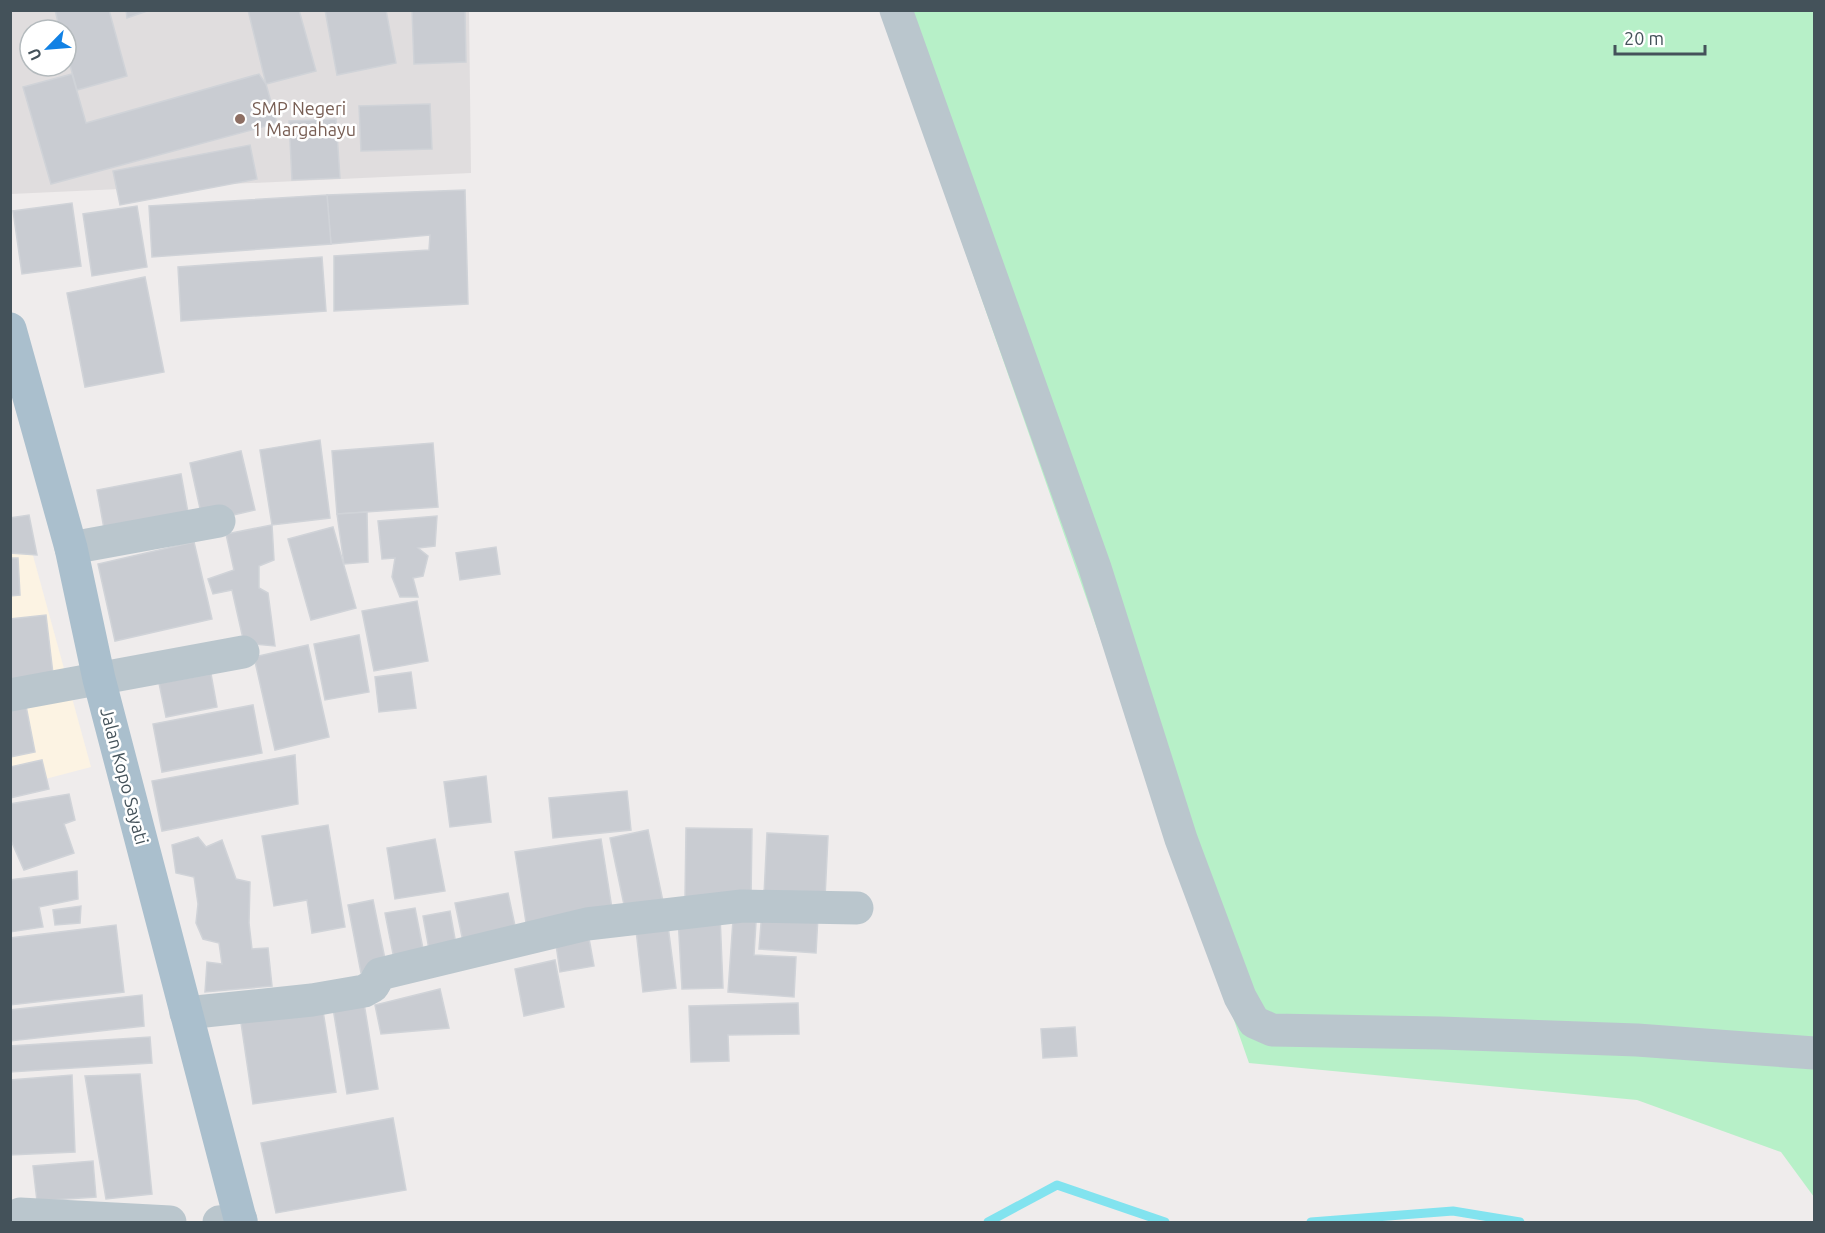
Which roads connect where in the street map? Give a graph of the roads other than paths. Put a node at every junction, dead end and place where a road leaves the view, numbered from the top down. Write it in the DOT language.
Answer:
graph roads {
  1 [pos="896,10"];
  2 [pos="10,329"];
  3 [pos="219,521"];
  4 [pos="70,548"];
  5 [pos="243,652"];
  6 [pos="99,679"];
  7 [pos="10,695"];
  8 [pos="857,908"];
  9 [pos="186,1013"];
  10 [pos="1815,1053"];
  11 [pos="20,1214"];
  12 [pos="170,1222"];
  13 [pos="234,1222"];
  1 -- 10 [label="street"];
  2 -- 4 [label="main road, Jalan Kopo Sayati"];
  3 -- 4 [label="street"];
  4 -- 6 [label="main road, Jalan Kopo Sayati"];
  5 -- 6 [label="street"];
  6 -- 7 [label="street"];
  6 -- 9 [label="main road, Jalan Kopo Sayati"];
  8 -- 9 [label="street"];
  9 -- 13 [label="main road, Jalan Kopo Sayati"];
  11 -- 12 [label="street"];
}
